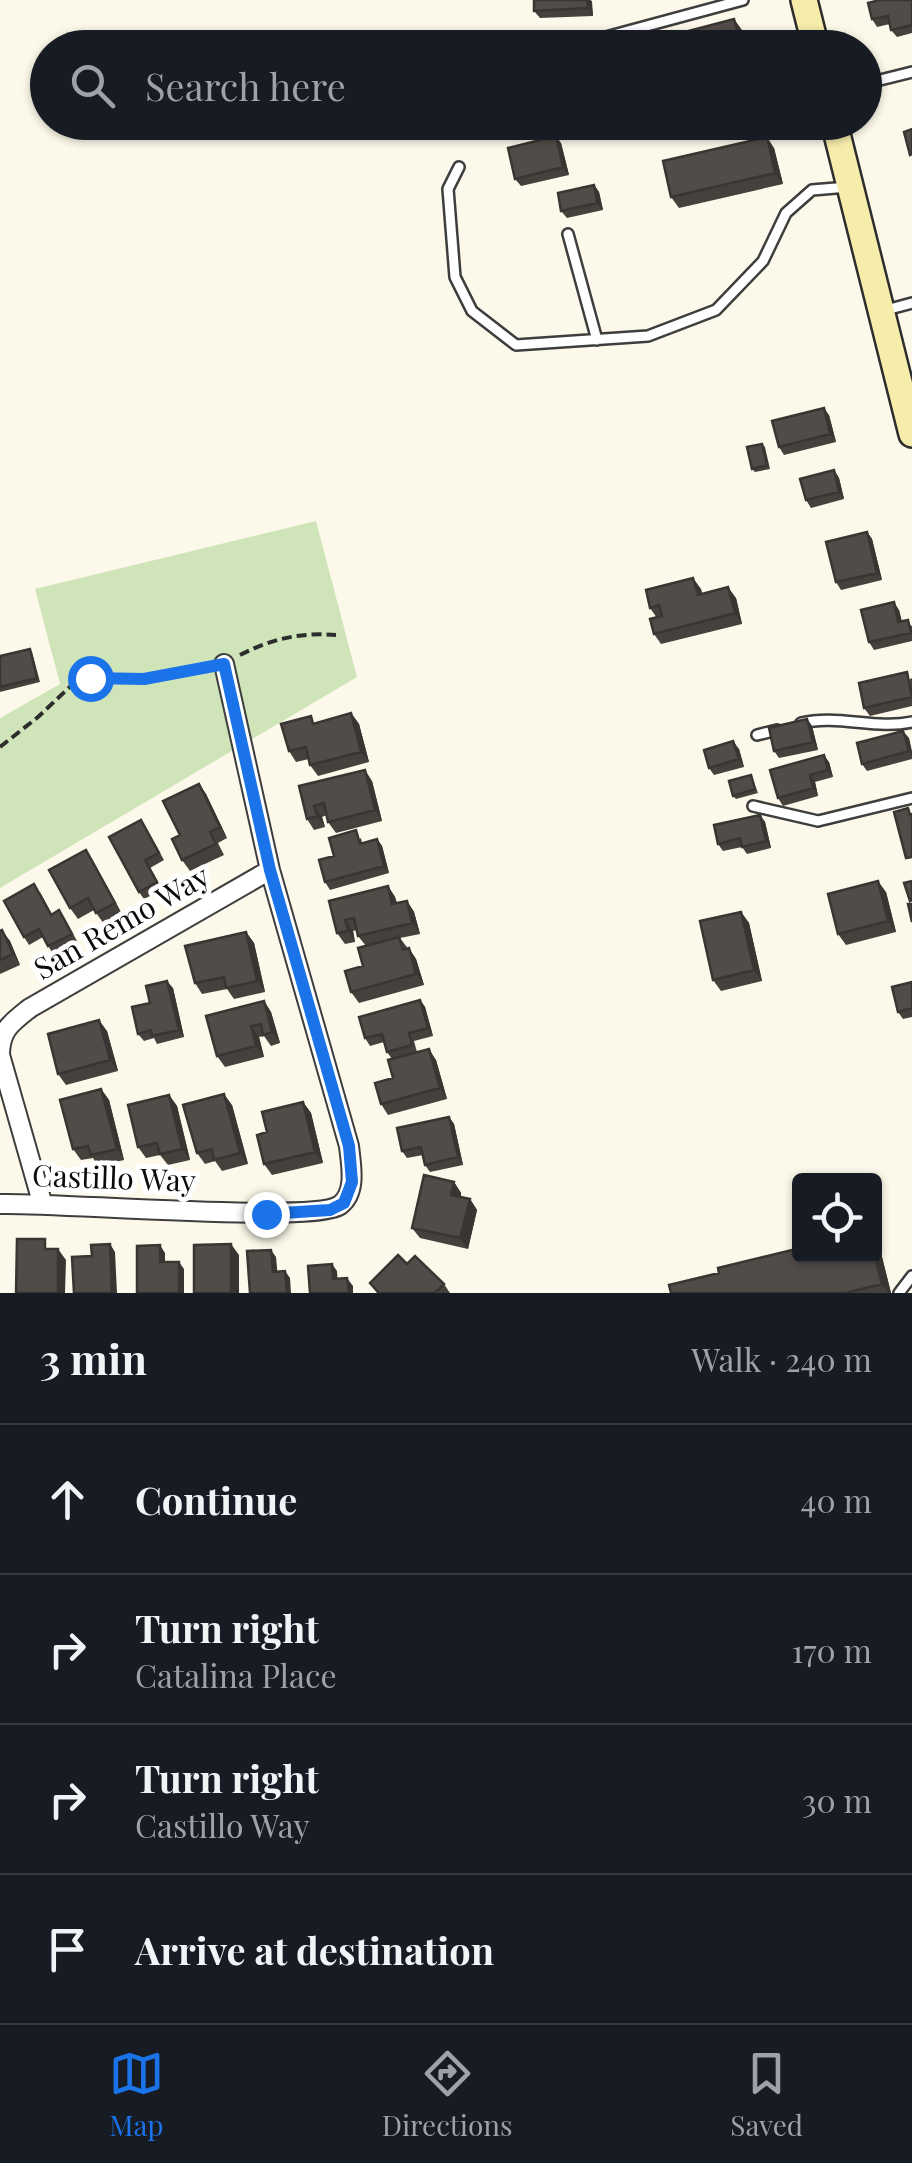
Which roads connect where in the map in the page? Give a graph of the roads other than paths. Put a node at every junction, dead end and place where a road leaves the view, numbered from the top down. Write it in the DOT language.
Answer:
graph roads {
  1 [pos="742,0"];
  2 [pos="804,0"];
  3 [pos="729,2"];
  4 [pos="629,30"];
  5 [pos="812,30"];
  6 [pos="912,72"];
  7 [pos="882,80"];
  8 [pos="838,140"];
  9 [pos="459,166"];
  10 [pos="850,186"];
  11 [pos="568,234"];
  12 [pos="912,303"];
  13 [pos="882,311"];
  14 [pos="597,340"];
  15 [pos="912,434"];
  16 [pos="224,664"];
  17 [pos="912,722"];
  18 [pos="757,735"];
  19 [pos="912,798"];
  20 [pos="752,806"];
  21 [pos="270,870"];
  22 [pos="42,1202"];
  23 [pos="0,1204"];
  24 [pos="912,1276"];
  25 [pos="899,1293"];
  1 -- 3 [label="lane"];
  2 -- 5 [label="main road"];
  3 -- 4 [label="lane"];
  6 -- 7 [label="lane"];
  8 -- 10 [label="main road"];
  9 -- 14 [label="lane"];
  10 -- 13 [label="main road"];
  10 -- 14 [label="lane"];
  11 -- 14 [label="lane"];
  12 -- 13 [label="lane"];
  13 -- 15 [label="main road"];
  16 -- 21 [label="street"];
  17 -- 18 [label="lane"];
  19 -- 20 [label="lane"];
  21 -- 22 [label="street, San Remo Way"];
  21 -- 22 [label="street, Castillo Way"];
  22 -- 23 [label="street, Castillo Way"];
  24 -- 25 [label="lane"];
}
